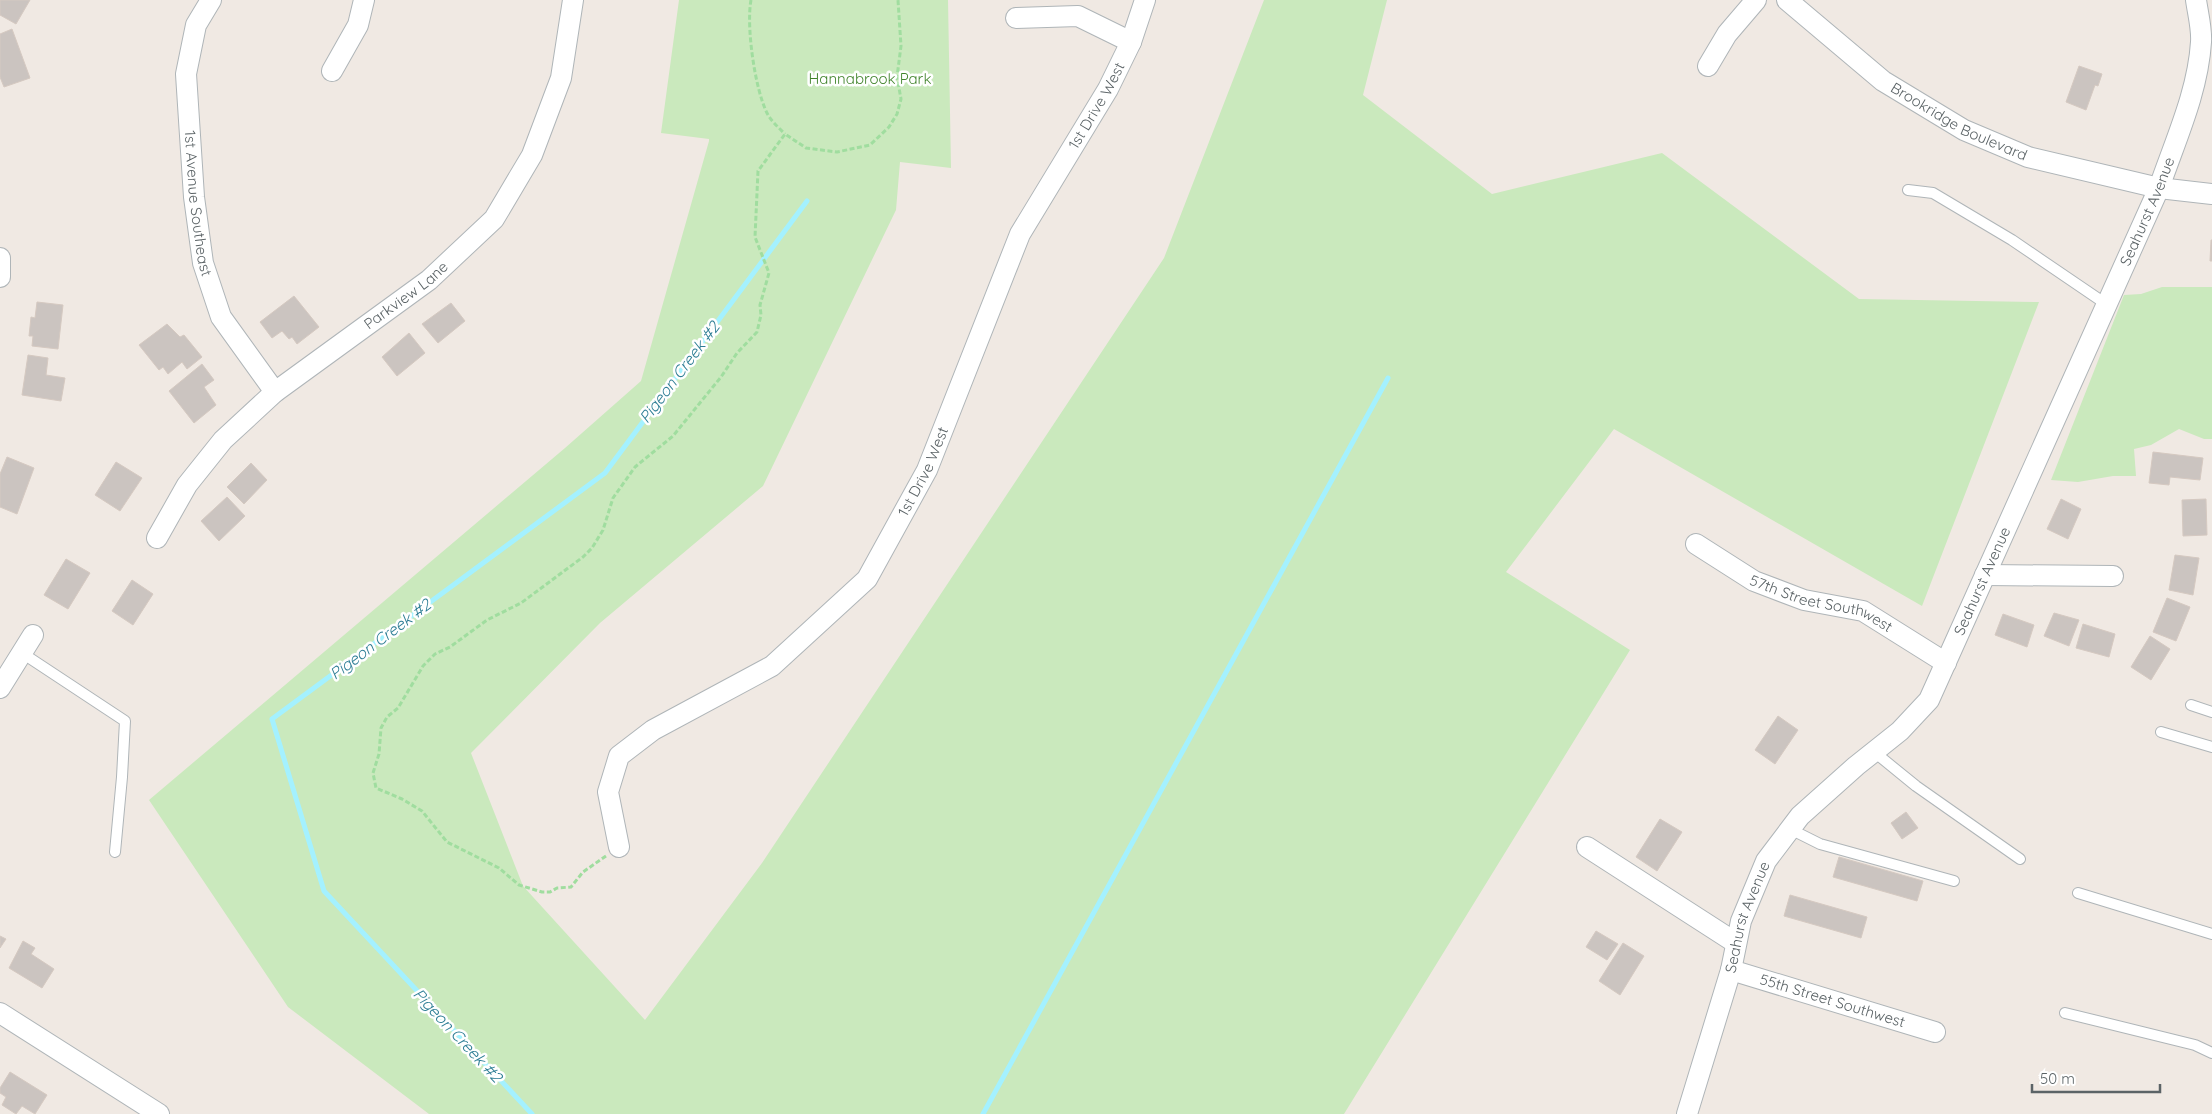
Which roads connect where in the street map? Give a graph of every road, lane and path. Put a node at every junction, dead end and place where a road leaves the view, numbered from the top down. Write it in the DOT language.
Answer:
graph roads {
  1 [pos="211,0"];
  2 [pos="364,0"];
  3 [pos="573,0"];
  4 [pos="751,0"];
  5 [pos="898,0"];
  6 [pos="1145,0"];
  7 [pos="1756,0"];
  8 [pos="1787,0"];
  9 [pos="2196,0"];
  10 [pos="1016,18"];
  11 [pos="1131,42"];
  12 [pos="2206,47"];
  13 [pos="1708,66"];
  14 [pos="332,71"];
  15 [pos="785,134"];
  16 [pos="2159,188"];
  17 [pos="1908,190"];
  18 [pos="2212,194"];
  19 [pos="0,258"];
  20 [pos="0,277"];
  21 [pos="2106,304"];
  22 [pos="275,392"];
  23 [pos="157,538"];
  24 [pos="1696,544"];
  25 [pos="1985,575"];
  26 [pos="2113,576"];
  27 [pos="33,635"];
  28 [pos="22,653"];
  29 [pos="1946,663"];
  30 [pos="0,688"];
  31 [pos="2191,705"];
  32 [pos="2212,712"];
  33 [pos="2161,732"];
  34 [pos="2212,748"];
  35 [pos="1873,751"];
  36 [pos="1790,829"];
  37 [pos="619,847"];
  38 [pos="1587,847"];
  39 [pos="115,852"];
  40 [pos="2020,859"];
  41 [pos="1954,881"];
  42 [pos="2078,893"];
  43 [pos="2212,934"];
  44 [pos="1736,943"];
  45 [pos="1731,970"];
  46 [pos="0,1013"];
  47 [pos="2064,1014"];
  48 [pos="1935,1032"];
  49 [pos="2212,1053"];
  50 [pos="159,1114"];
  51 [pos="1687,1114"];
  1 -- 22 [label="street, 1st Avenue Southeast"];
  2 -- 14 [label="street"];
  3 -- 22 [label="street, Parkview Lane"];
  4 -- 15 [label="path"];
  5 -- 15 [label="path"];
  6 -- 11 [label="street, 1st Drive West"];
  7 -- 13 [label="street"];
  8 -- 16 [label="street, Brookridge Boulevard"];
  9 -- 12 [label="street, Seahurst Avenue"];
  10 -- 11 [label="street"];
  11 -- 37 [label="street, 1st Drive West"];
  12 -- 16 [label="street, Seahurst Avenue"];
  15 -- 37 [label="path"];
  16 -- 18 [label="street, Brookridge Boulevard"];
  16 -- 21 [label="street, Seahurst Avenue"];
  17 -- 21 [label="lane"];
  19 -- 20 [label="street"];
  21 -- 25 [label="street, Seahurst Avenue"];
  22 -- 23 [label="street, Parkview Lane"];
  24 -- 29 [label="street, 57th Street Southwest"];
  25 -- 26 [label="street"];
  25 -- 29 [label="street, Seahurst Avenue"];
  27 -- 28 [label="street"];
  28 -- 30 [label="street"];
  28 -- 39 [label="lane"];
  29 -- 35 [label="street, Seahurst Avenue"];
  31 -- 32 [label="lane"];
  33 -- 34 [label="lane"];
  35 -- 36 [label="street, Seahurst Avenue"];
  35 -- 40 [label="lane"];
  36 -- 41 [label="lane"];
  36 -- 44 [label="street, Seahurst Avenue"];
  38 -- 44 [label="street"];
  42 -- 43 [label="lane"];
  44 -- 45 [label="street, Seahurst Avenue"];
  45 -- 48 [label="street, 55th Street Southwest"];
  45 -- 51 [label="street, Seahurst Avenue"];
  46 -- 50 [label="street"];
  47 -- 49 [label="lane"];
}
